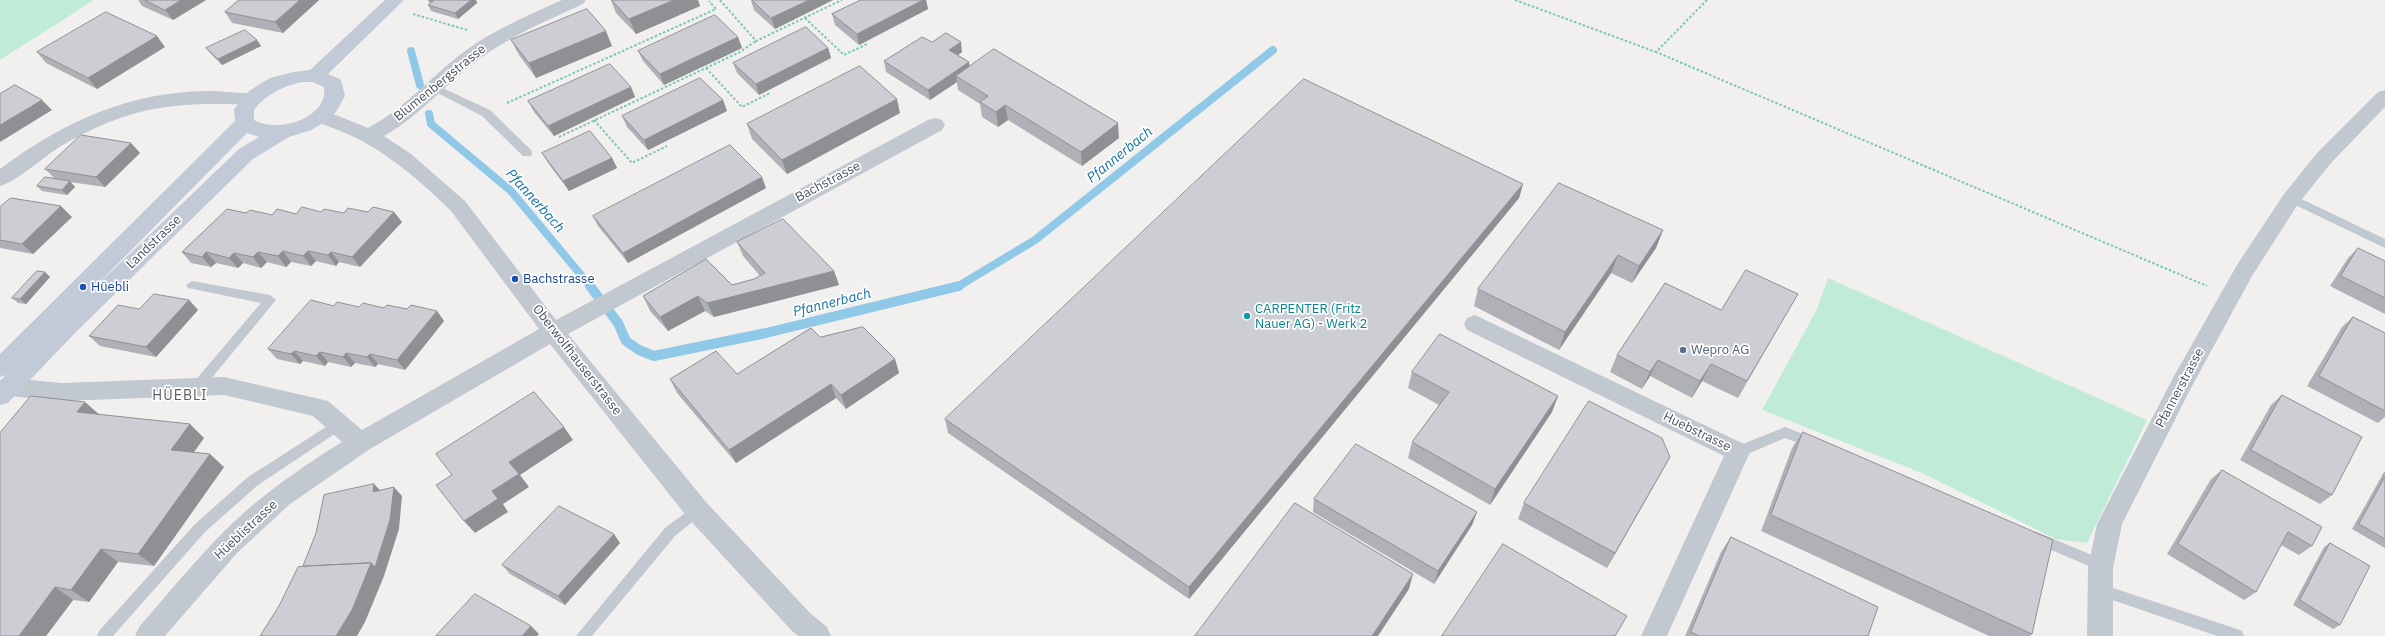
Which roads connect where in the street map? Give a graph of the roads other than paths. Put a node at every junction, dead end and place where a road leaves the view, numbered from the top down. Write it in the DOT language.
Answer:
graph roads {
  1 [pos="395,0"];
  2 [pos="577,0"];
  3 [pos="315,76"];
  4 [pos="430,92"];
  5 [pos="2385,96"];
  6 [pos="251,99"];
  7 [pos="321,116"];
  8 [pos="245,123"];
  9 [pos="935,125"];
  10 [pos="282,132"];
  11 [pos="369,136"];
  12 [pos="527,153"];
  13 [pos="0,179"];
  14 [pos="2291,198"];
  15 [pos="2385,244"];
  16 [pos="192,285"];
  17 [pos="1475,324"];
  18 [pos="553,332"];
  19 [pos="3,384"];
  20 [pos="197,387"];
  21 [pos="340,423"];
  22 [pos="360,443"];
  23 [pos="1829,451"];
  24 [pos="1738,452"];
  25 [pos="697,510"];
  26 [pos="2027,534"];
  27 [pos="2101,565"];
  28 [pos="2098,589"];
  29 [pos="104,636"];
  30 [pos="148,636"];
  31 [pos="583,636"];
  32 [pos="818,636"];
  33 [pos="1654,636"];
  34 [pos="2100,636"];
  35 [pos="2237,636"];
  1 -- 3 [label="main road"];
  2 -- 4 [label="street, Blumenbergstrasse"];
  3 -- 6 [label="main road"];
  3 -- 7 [label="main road"];
  4 -- 11 [label="street, Blumenbergstrasse"];
  4 -- 12 [label="lane"];
  5 -- 14 [label="street, Pfannerstrasse"];
  6 -- 8 [label="main road"];
  6 -- 13 [label="street"];
  7 -- 10 [label="main road"];
  7 -- 11 [label="street, Oberwolfhauserstrasse"];
  8 -- 10 [label="main road"];
  8 -- 19 [label="main road, Landstrasse"];
  9 -- 18 [label="street, Bachstrasse"];
  10 -- 19 [label="main road, Landstrasse"];
  11 -- 18 [label="street, Oberwolfhauserstrasse"];
  14 -- 15 [label="lane"];
  14 -- 27 [label="street, Pfannerstrasse"];
  16 -- 20 [label="lane"];
  17 -- 24 [label="street, Huebstrasse"];
  18 -- 22 [label="street, Hüeblistrasse"];
  18 -- 25 [label="street, Oberwolfhauserstrasse"];
  19 -- 20 [label="street"];
  20 -- 21 [label="street"];
  21 -- 22 [label="street"];
  21 -- 29 [label="lane"];
  22 -- 30 [label="street, Hüeblistrasse"];
  23 -- 24 [label="lane"];
  24 -- 33 [label="street, Huebstrasse"];
  25 -- 31 [label="lane"];
  25 -- 32 [label="street, Oberwolfhauserstrasse"];
  26 -- 27 [label="lane"];
  27 -- 28 [label="street, Pfannerstrasse"];
  28 -- 34 [label="street, Pfannerstrasse"];
  28 -- 35 [label="lane"];
}
